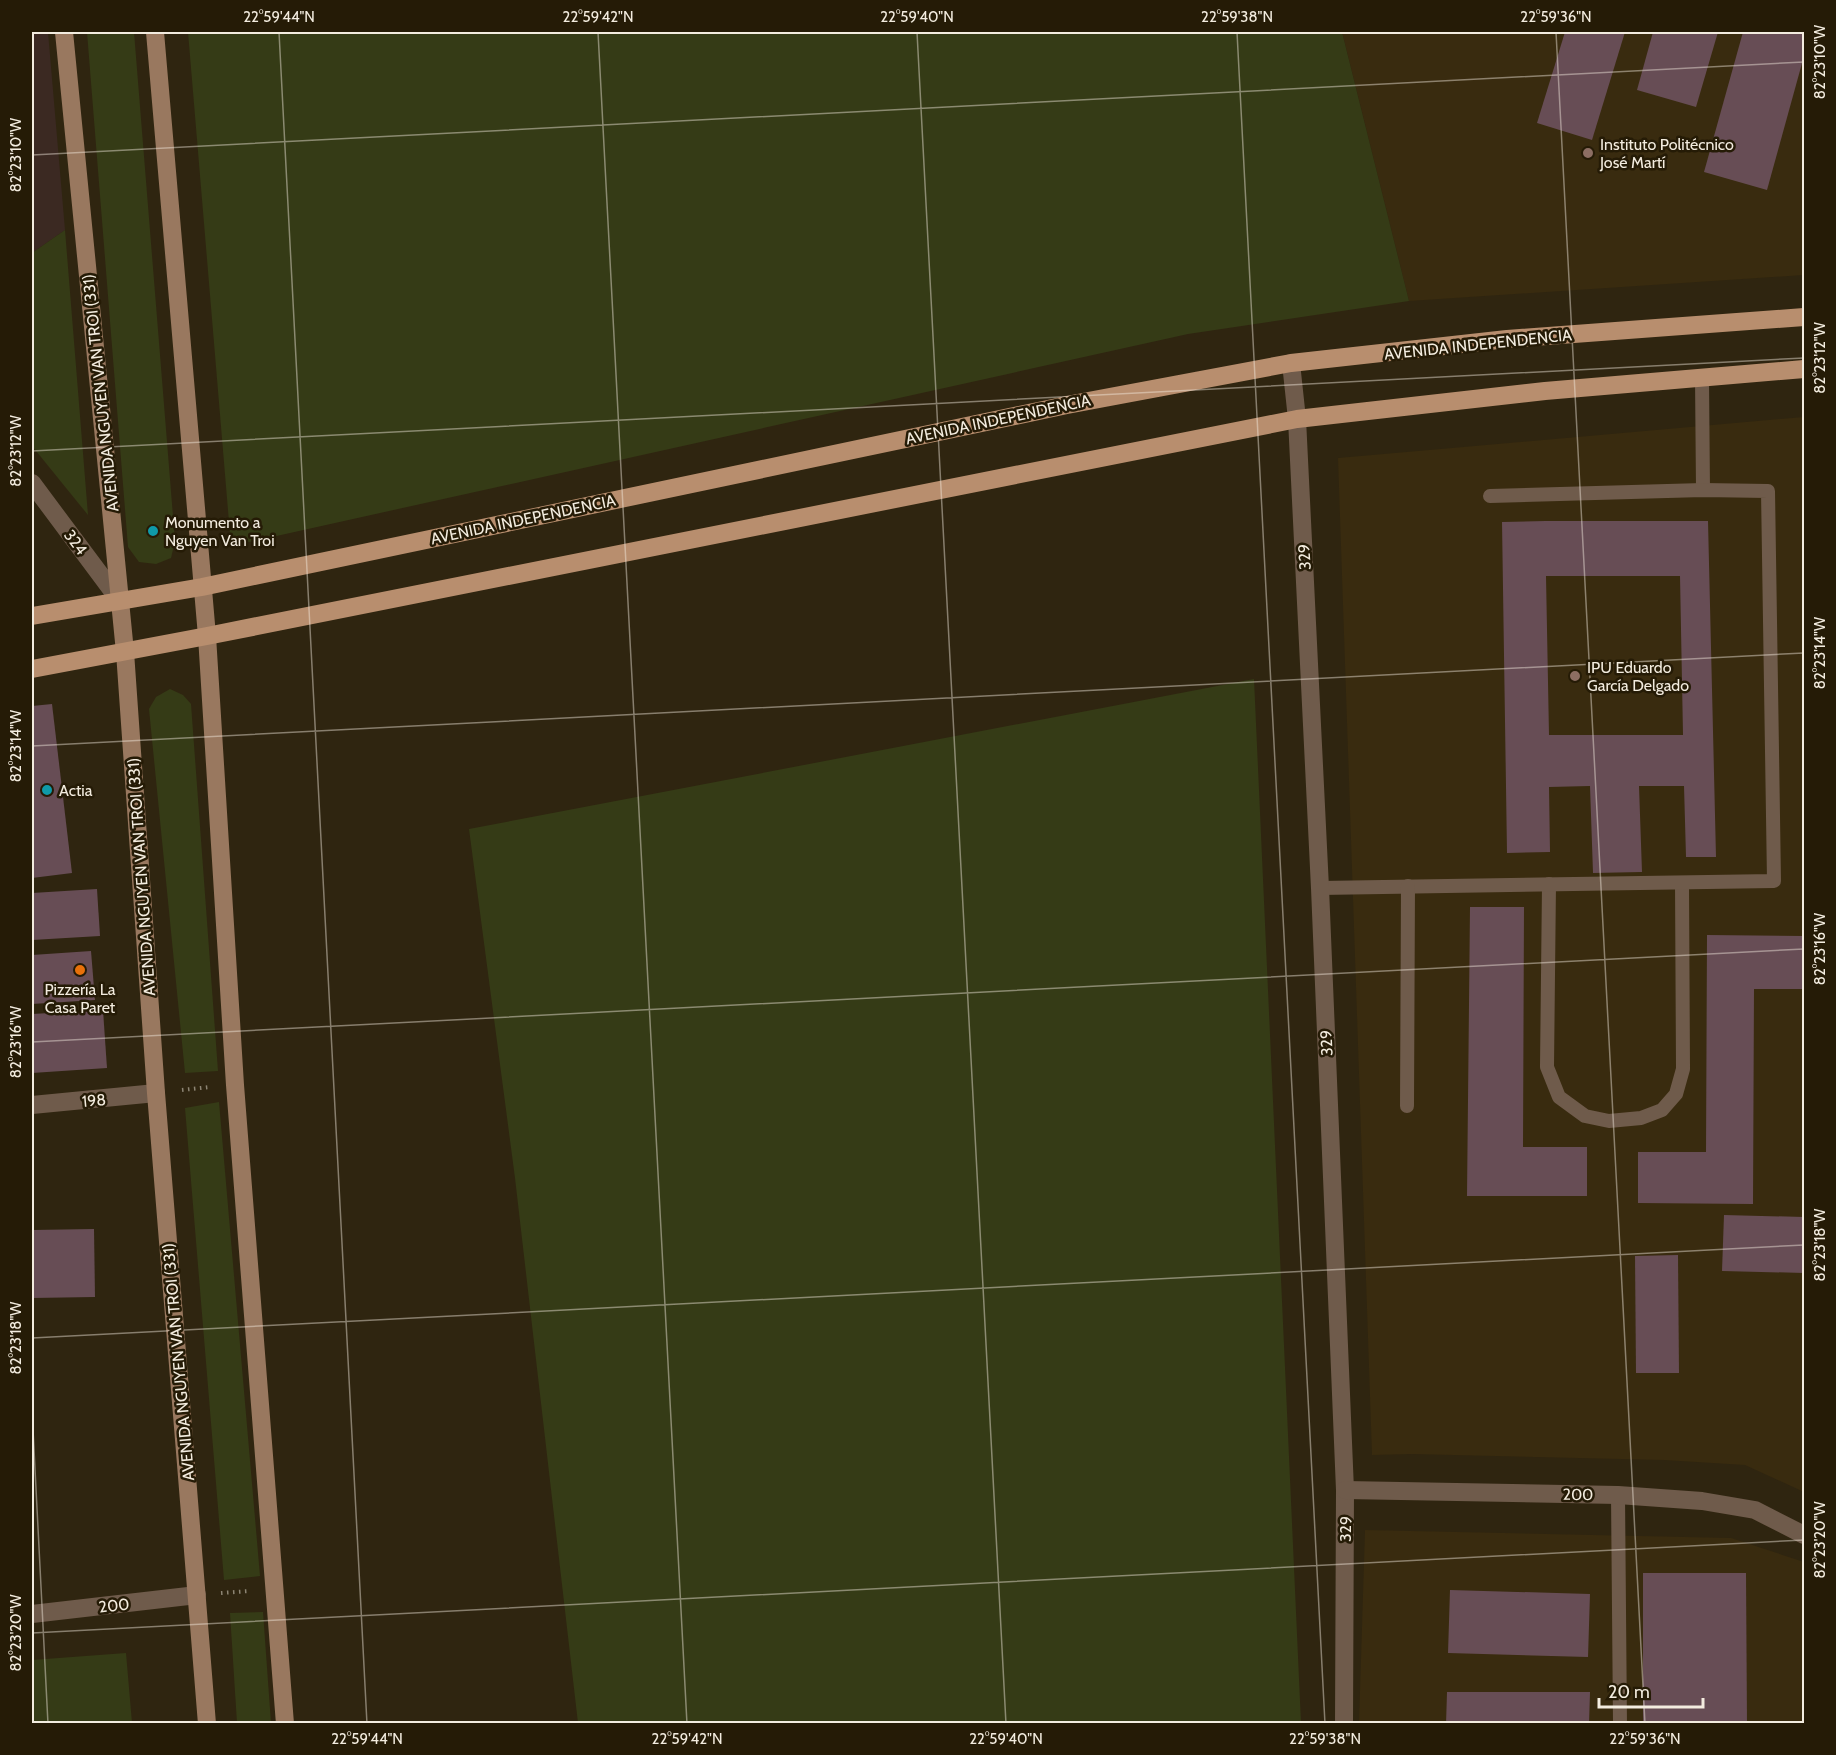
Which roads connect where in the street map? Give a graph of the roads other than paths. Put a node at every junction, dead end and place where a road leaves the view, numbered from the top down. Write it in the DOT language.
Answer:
graph roads {
  1 [pos="64,32"];
  2 [pos="155,32"];
  3 [pos="1804,317"];
  4 [pos="1291,363"];
  5 [pos="1804,369"];
  6 [pos="1702,378"];
  7 [pos="1297,418"];
  8 [pos="32,483"];
  9 [pos="1703,490"];
  10 [pos="1490,496"];
  11 [pos="202,587"];
  12 [pos="120,601"];
  13 [pos="32,616"];
  14 [pos="207,636"];
  15 [pos="125,652"];
  16 [pos="32,669"];
  17 [pos="1682,883"];
  18 [pos="1549,884"];
  19 [pos="1408,886"];
  20 [pos="1320,888"];
  21 [pos="156,1093"];
  22 [pos="32,1106"];
  23 [pos="1407,1106"];
  24 [pos="1345,1491"];
  25 [pos="1618,1495"];
  26 [pos="1804,1534"];
  27 [pos="197,1595"];
  28 [pos="32,1614"];
  29 [pos="207,1724"];
  30 [pos="285,1724"];
  31 [pos="1344,1724"];
  32 [pos="1620,1724"];
  1 -- 12 [label="main road, AVENIDA NGUYEN VAN TROI (331)"];
  2 -- 11 [label="main road"];
  3 -- 4 [label="main road, AVENIDA INDEPENDENCIA"];
  4 -- 7 [label="street, 329"];
  4 -- 11 [label="main road, AVENIDA INDEPENDENCIA"];
  5 -- 6 [label="main road"];
  6 -- 7 [label="main road"];
  6 -- 9 [label="lane"];
  7 -- 14 [label="main road"];
  7 -- 20 [label="street, 329"];
  8 -- 12 [label="street, 324"];
  9 -- 10 [label="lane"];
  9 -- 17 [label="lane"];
  11 -- 12 [label="main road, AVENIDA INDEPENDENCIA"];
  11 -- 14 [label="main road"];
  12 -- 13 [label="main road, AVENIDA INDEPENDENCIA"];
  12 -- 15 [label="main road, AVENIDA NGUYEN VAN TROI (331)"];
  14 -- 15 [label="main road"];
  14 -- 30 [label="main road"];
  15 -- 16 [label="main road"];
  15 -- 21 [label="main road, AVENIDA NGUYEN VAN TROI (331)"];
  17 -- 18 [label="lane"];
  17 -- 18 [label="lane"];
  18 -- 19 [label="lane"];
  19 -- 20 [label="lane"];
  19 -- 23 [label="lane"];
  20 -- 24 [label="street, 329"];
  21 -- 22 [label="street, 198"];
  21 -- 27 [label="main road, AVENIDA NGUYEN VAN TROI (331)"];
  24 -- 25 [label="street, 200"];
  24 -- 31 [label="street, 329"];
  25 -- 26 [label="street, 200"];
  25 -- 32 [label="lane"];
  27 -- 28 [label="street, 200"];
  27 -- 29 [label="main road, AVENIDA NGUYEN VAN TROI (331)"];
}
